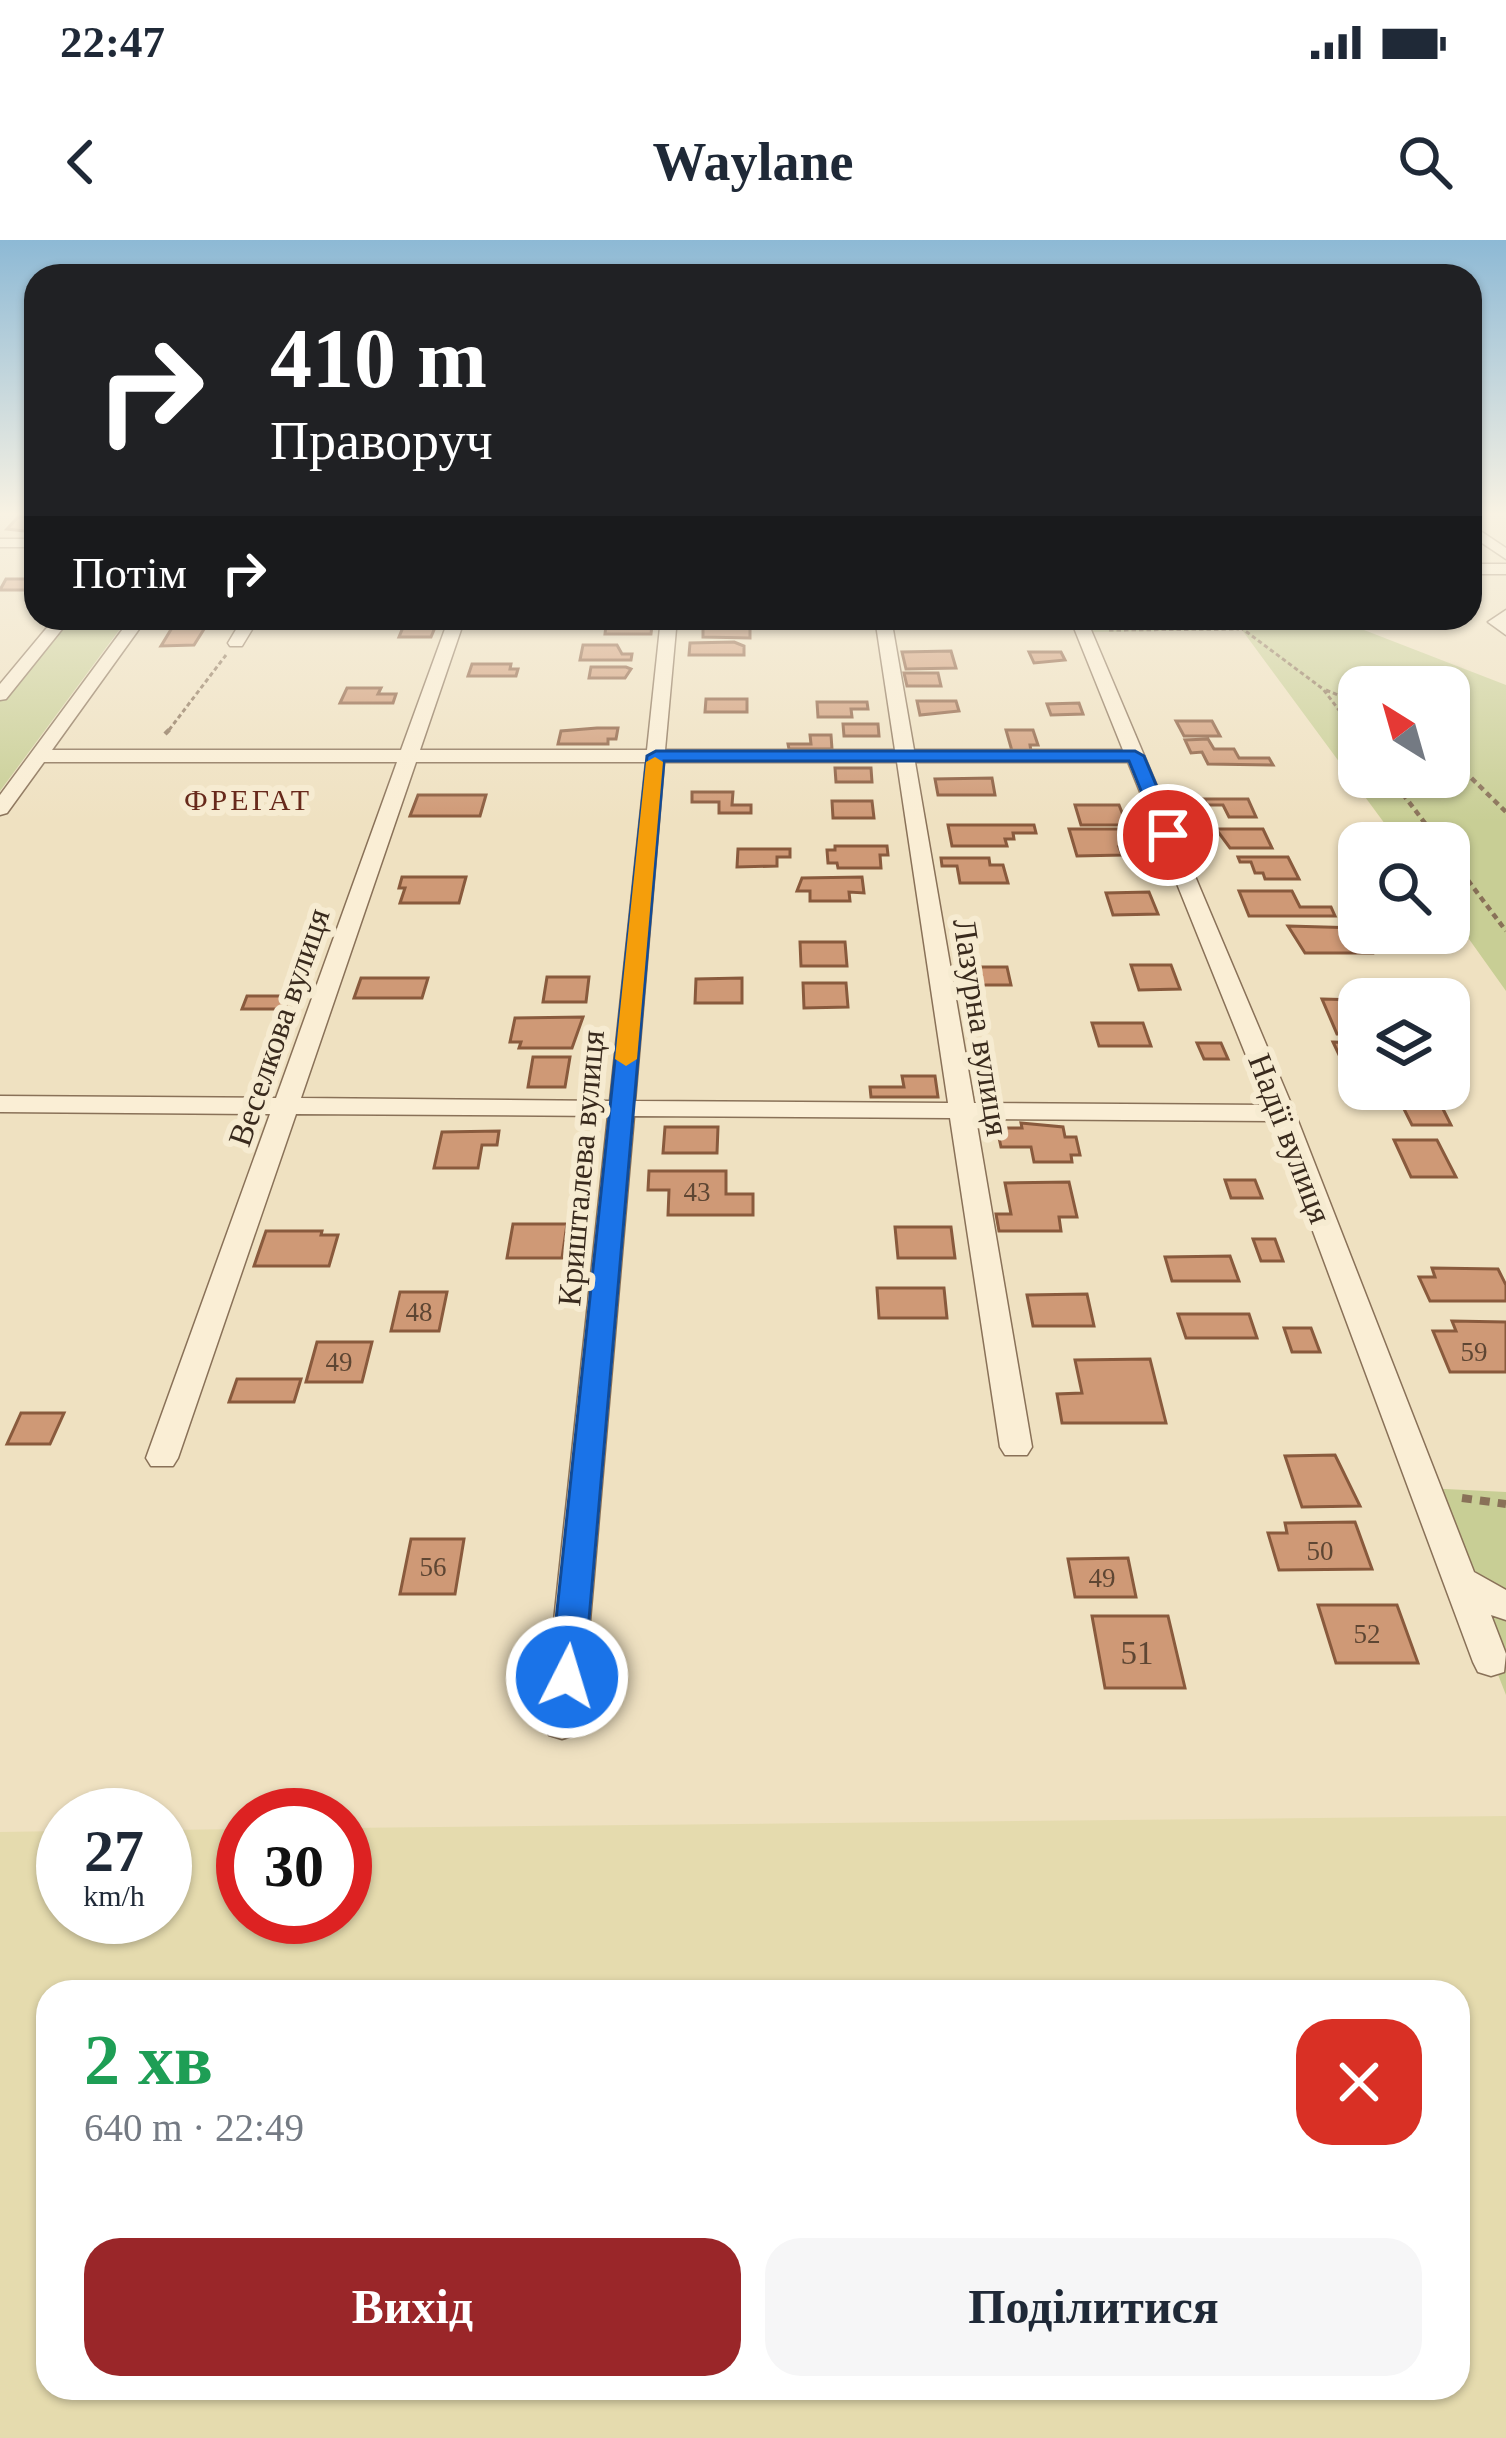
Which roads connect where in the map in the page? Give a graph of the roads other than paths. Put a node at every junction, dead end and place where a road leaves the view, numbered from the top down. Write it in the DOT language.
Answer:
graph roads {
  1 [pos="53,630"];
  2 [pos="130,630"];
  3 [pos="244,630"];
  4 [pos="453,630"];
  5 [pos="668,630"];
  6 [pos="885,630"];
  7 [pos="1083,630"];
  8 [pos="236,643"];
  9 [pos="0,695"];
  10 [pos="39,756"];
  11 [pos="408,756"];
  12 [pos="656,756"];
  13 [pos="905,756"];
  14 [pos="1135,756"];
  15 [pos="0,809"];
  16 [pos="0,1105"];
  17 [pos="286,1106"];
  18 [pos="622,1109"];
  19 [pos="962,1111"];
  20 [pos="1282,1113"];
  21 [pos="1016,1447"];
  22 [pos="162,1458"];
  23 [pos="1460,1580"];
  24 [pos="1506,1607"];
  25 [pos="1491,1662"];
  26 [pos="562,1724"];
  1 -- 9 [label="street"];
  2 -- 10 [label="street"];
  3 -- 8 [label="street"];
  4 -- 11 [label="street, Веселкова вулиця"];
  5 -- 12 [label="street, Кришталева вулиця"];
  6 -- 13 [label="street, Лазурна вулиця"];
  7 -- 14 [label="street, Надії вулиця"];
  10 -- 11 [label="street"];
  10 -- 15 [label="street"];
  11 -- 12 [label="street"];
  11 -- 17 [label="street, Веселкова вулиця"];
  12 -- 13 [label="street"];
  12 -- 18 [label="street, Кришталева вулиця"];
  13 -- 14 [label="street"];
  13 -- 19 [label="street, Лазурна вулиця"];
  14 -- 20 [label="street, Надії вулиця"];
  16 -- 17 [label="street"];
  17 -- 18 [label="street"];
  17 -- 22 [label="street, Веселкова вулиця"];
  18 -- 19 [label="street"];
  18 -- 26 [label="street, Кришталева вулиця"];
  19 -- 20 [label="street"];
  19 -- 21 [label="street, Лазурна вулиця"];
  20 -- 23 [label="street, Надії вулиця"];
  23 -- 24 [label="street"];
  23 -- 25 [label="street, Надії вулиця"];
}
